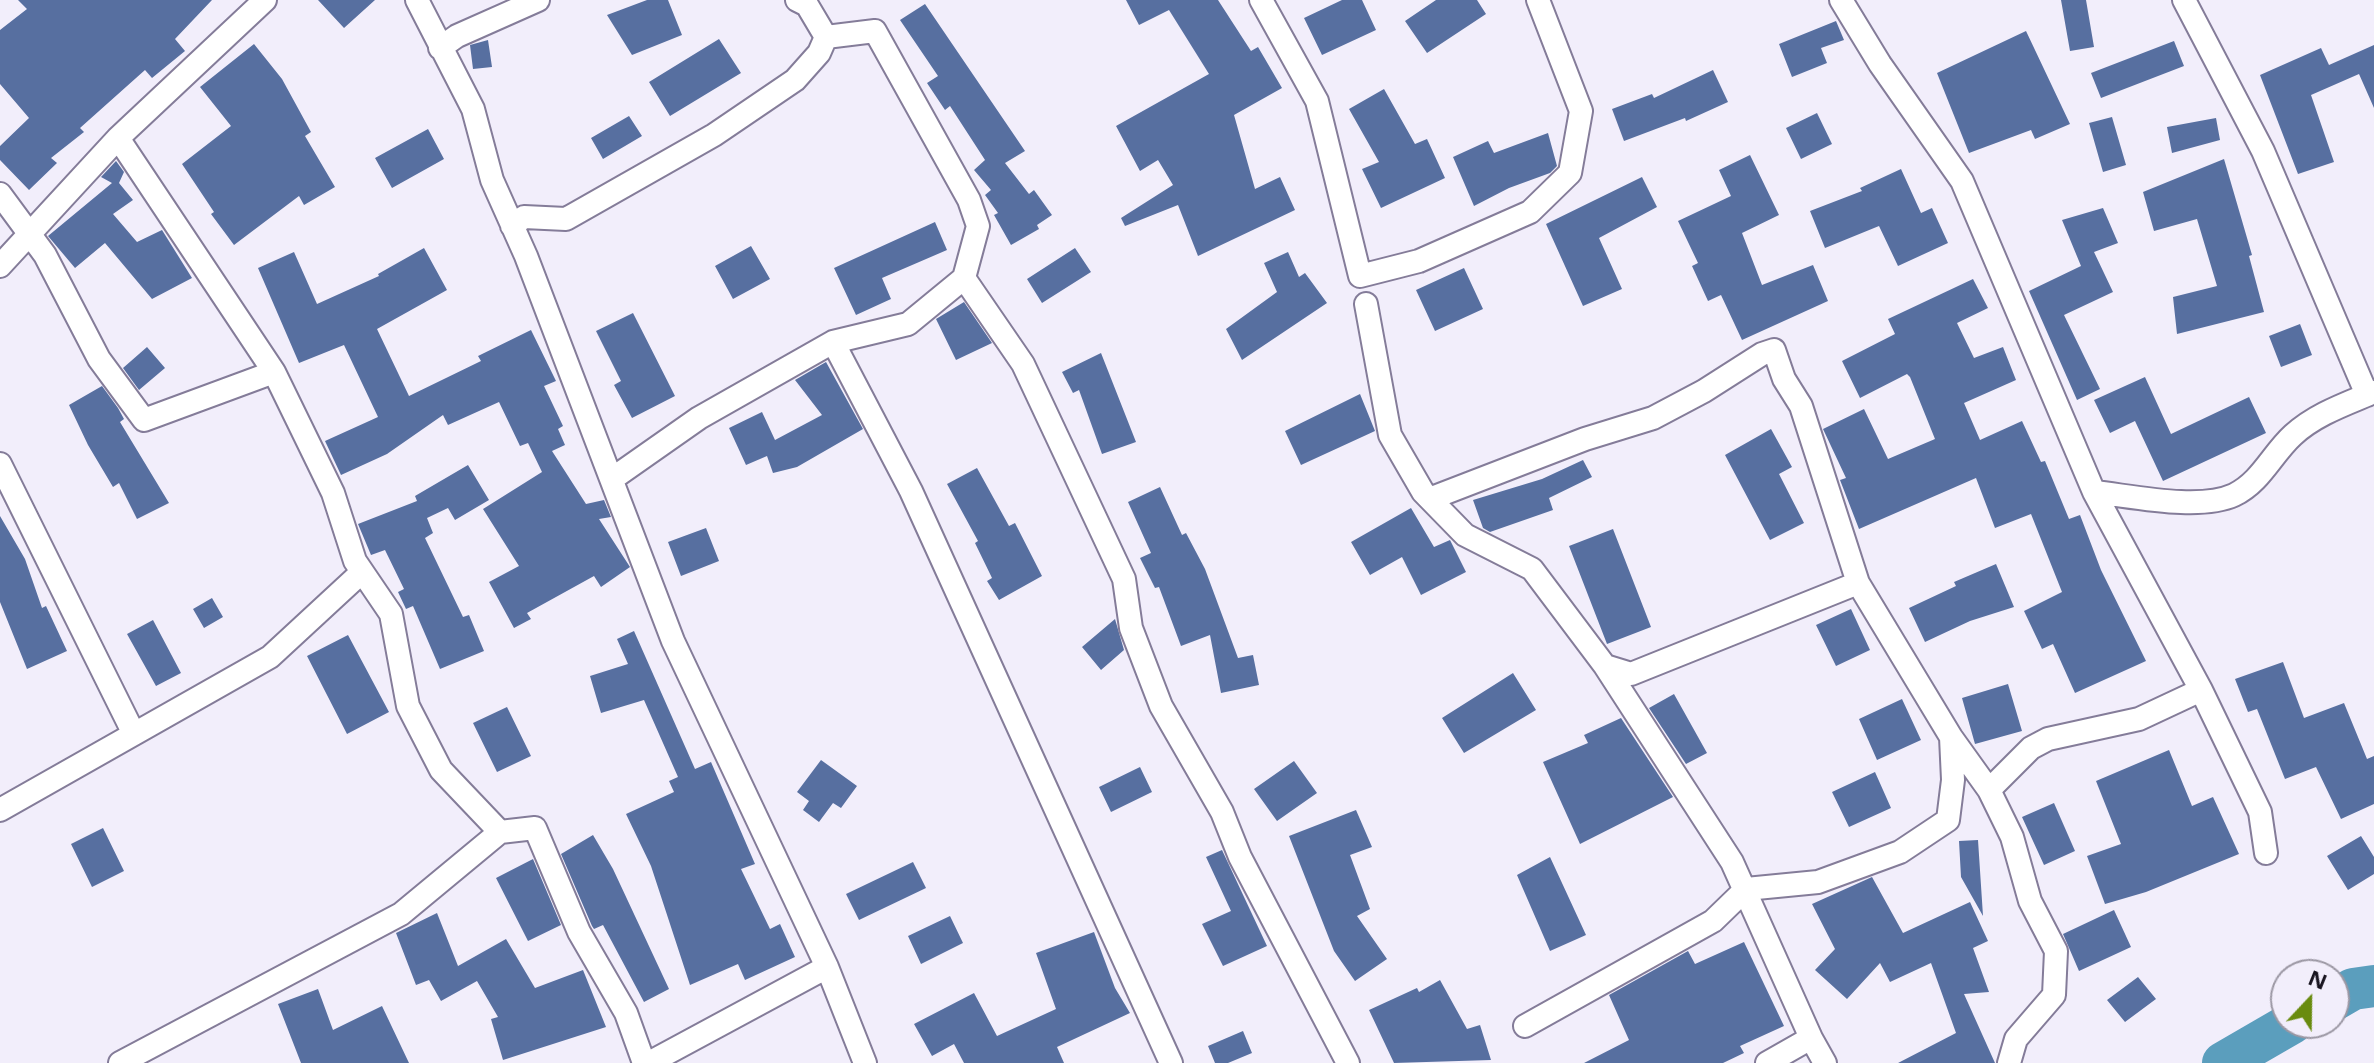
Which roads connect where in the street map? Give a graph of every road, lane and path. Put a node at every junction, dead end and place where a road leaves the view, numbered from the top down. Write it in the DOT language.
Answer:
graph roads {
  1 [pos="265,0"];
  2 [pos="417,0"];
  3 [pos="538,0"];
  4 [pos="797,0"];
  5 [pos="1261,0"];
  6 [pos="1538,0"];
  7 [pos="1841,0"];
  8 [pos="2184,0"];
  9 [pos="826,37"];
  10 [pos="440,48"];
  11 [pos="118,138"];
  12 [pos="0,194"];
  13 [pos="512,226"];
  14 [pos="26,234"];
  15 [pos="0,266"];
  16 [pos="964,278"];
  17 [pos="1366,304"];
  18 [pos="833,342"];
  19 [pos="274,372"];
  20 [pos="2370,393"];
  21 [pos="0,464"];
  22 [pos="612,479"];
  23 [pos="2094,492"];
  24 [pos="1432,498"];
  25 [pos="362,572"];
  26 [pos="1858,583"];
  27 [pos="1605,666"];
  28 [pos="2201,690"];
  29 [pos="133,732"];
  30 [pos="1951,737"];
  31 [pos="1989,790"];
  32 [pos="0,810"];
  33 [pos="500,832"];
  34 [pos="2266,853"];
  35 [pos="1746,889"];
  36 [pos="827,967"];
  37 [pos="1525,1026"];
  38 [pos="1811,1038"];
  39 [pos="120,1063"];
  40 [pos="646,1063"];
  41 [pos="865,1063"];
  42 [pos="1171,1063"];
  43 [pos="1348,1063"];
  44 [pos="1767,1063"];
  45 [pos="1825,1063"];
  46 [pos="2009,1063"];
  1 -- 11 [label="street"];
  2 -- 10 [label="street"];
  3 -- 10 [label="street"];
  4 -- 9 [label="street"];
  5 -- 6 [label="street"];
  7 -- 23 [label="street"];
  8 -- 20 [label="street"];
  9 -- 13 [label="street"];
  9 -- 16 [label="street"];
  10 -- 13 [label="street"];
  11 -- 14 [label="street"];
  11 -- 19 [label="street"];
  12 -- 14 [label="street"];
  13 -- 22 [label="street"];
  14 -- 15 [label="street"];
  14 -- 19 [label="street"];
  16 -- 18 [label="street"];
  16 -- 43 [label="street"];
  17 -- 24 [label="street"];
  18 -- 22 [label="street"];
  18 -- 42 [label="street"];
  19 -- 25 [label="street"];
  20 -- 23 [label="street"];
  21 -- 29 [label="street"];
  22 -- 36 [label="street"];
  23 -- 28 [label="street"];
  24 -- 26 [label="street"];
  24 -- 27 [label="street"];
  25 -- 29 [label="street"];
  25 -- 33 [label="street"];
  26 -- 27 [label="street"];
  26 -- 30 [label="street"];
  27 -- 35 [label="street"];
  28 -- 31 [label="street"];
  28 -- 34 [label="street"];
  29 -- 32 [label="street"];
  30 -- 31 [label="street"];
  30 -- 35 [label="street"];
  31 -- 46 [label="street"];
  33 -- 39 [label="street"];
  33 -- 40 [label="street"];
  35 -- 37 [label="street"];
  35 -- 38 [label="street"];
  36 -- 40 [label="street"];
  36 -- 41 [label="street"];
  38 -- 44 [label="street"];
  38 -- 45 [label="street"];
}
